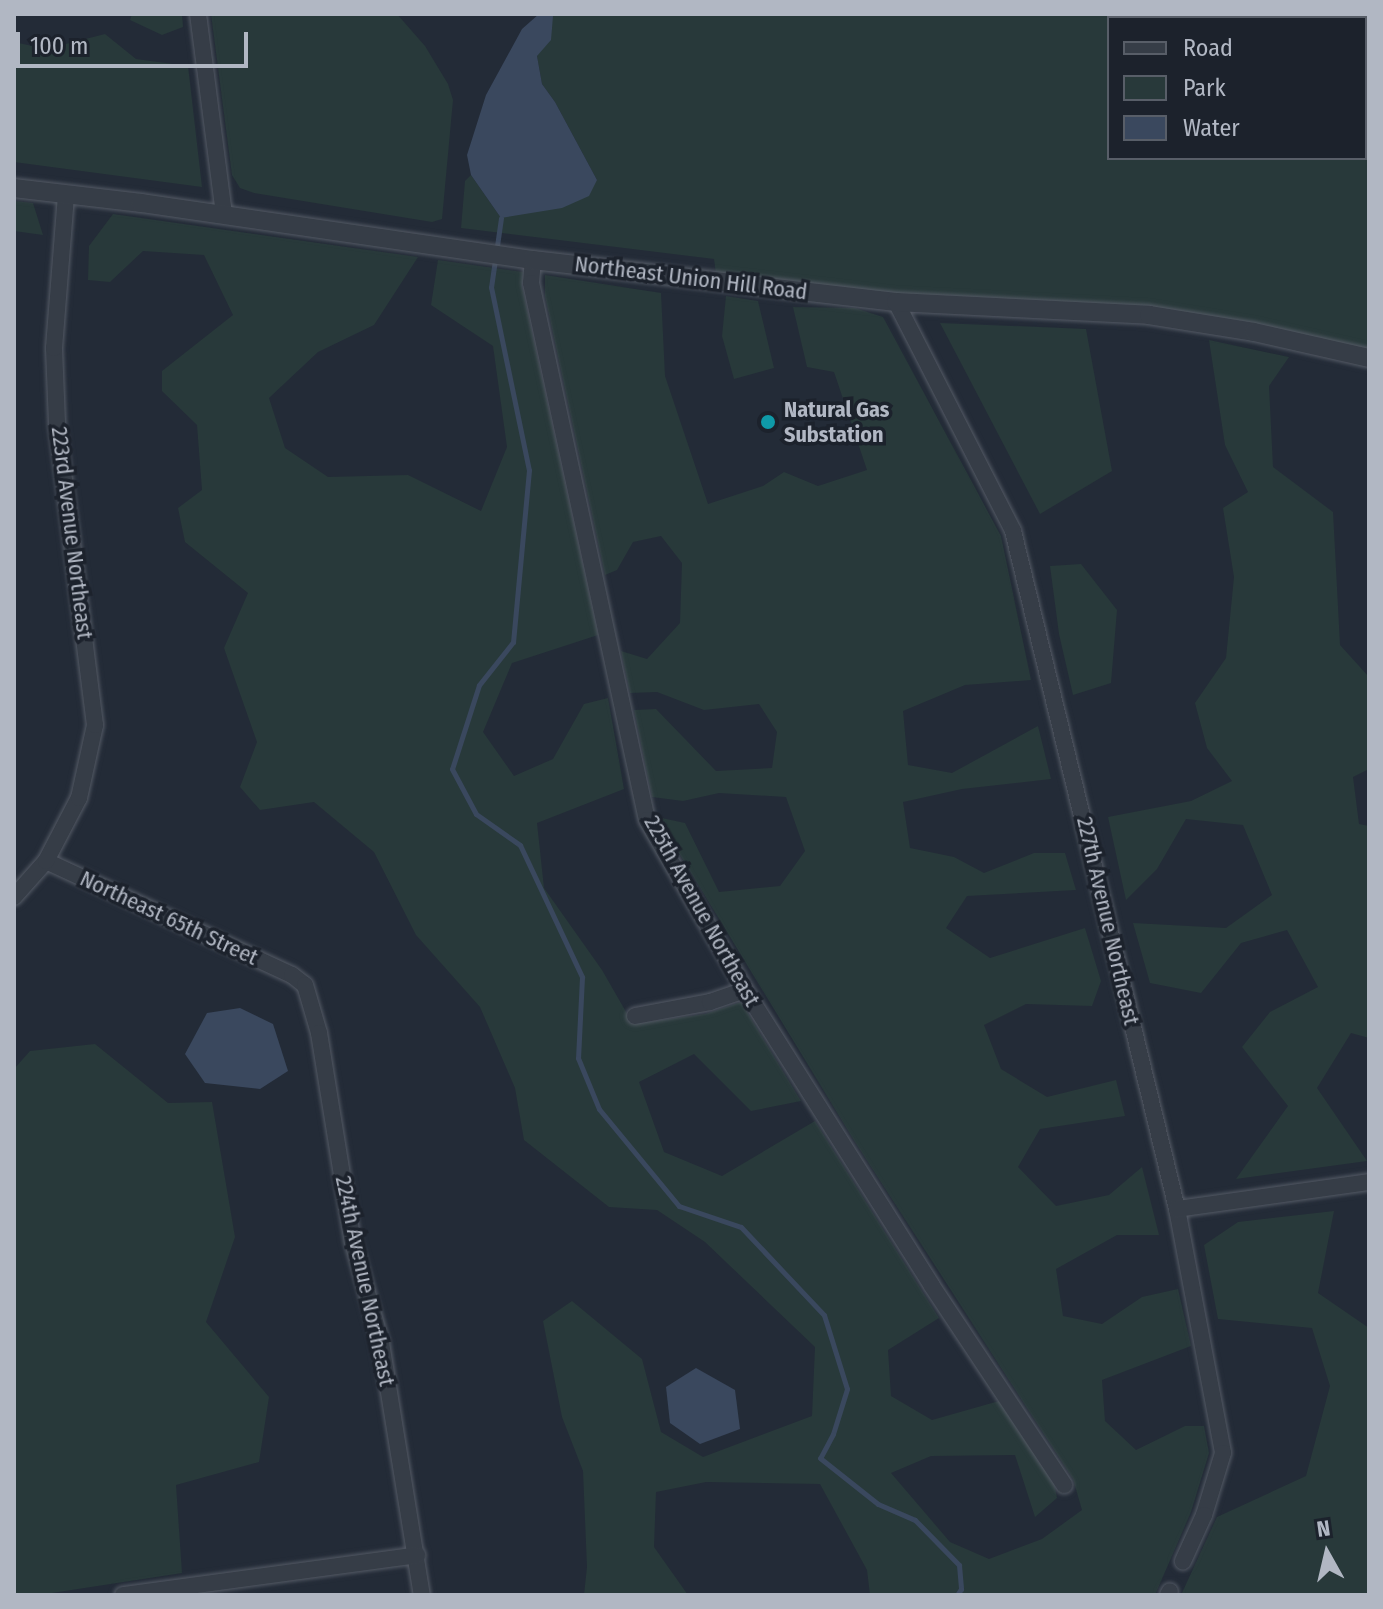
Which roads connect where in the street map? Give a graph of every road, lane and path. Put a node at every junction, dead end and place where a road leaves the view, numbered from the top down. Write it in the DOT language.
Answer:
graph roads {
  1 [pos="198,14"];
  2 [pos="14,188"];
  3 [pos="66,195"];
  4 [pos="224,214"];
  5 [pos="533,260"];
  6 [pos="896,302"];
  7 [pos="1369,358"];
  8 [pos="46,861"];
  9 [pos="14,897"];
  10 [pos="292,975"];
  11 [pos="745,990"];
  12 [pos="635,1016"];
  13 [pos="1369,1182"];
  14 [pos="1177,1209"];
  15 [pos="1064,1485"];
  16 [pos="417,1555"];
  17 [pos="1183,1561"];
  18 [pos="123,1595"];
  19 [pos="422,1595"];
  1 -- 4 [label="street"];
  2 -- 3 [label="street, Northeast Union Hill Road"];
  3 -- 4 [label="street, Northeast Union Hill Road"];
  3 -- 8 [label="street, 223rd Avenue Northeast"];
  4 -- 5 [label="street, Northeast Union Hill Road"];
  5 -- 6 [label="street, Northeast Union Hill Road"];
  5 -- 11 [label="street, 225th Avenue Northeast"];
  6 -- 7 [label="street, Northeast Union Hill Road"];
  6 -- 14 [label="street, 227th Avenue Northeast"];
  8 -- 9 [label="street, 223rd Avenue Northeast"];
  8 -- 10 [label="street, Northeast 65th Street"];
  10 -- 16 [label="street, 224th Avenue Northeast"];
  11 -- 12 [label="street"];
  11 -- 15 [label="street, 225th Avenue Northeast"];
  13 -- 14 [label="street"];
  14 -- 17 [label="street, 227th Avenue Northeast"];
  16 -- 18 [label="street"];
  16 -- 19 [label="street, 224th Avenue Northeast"];
}
